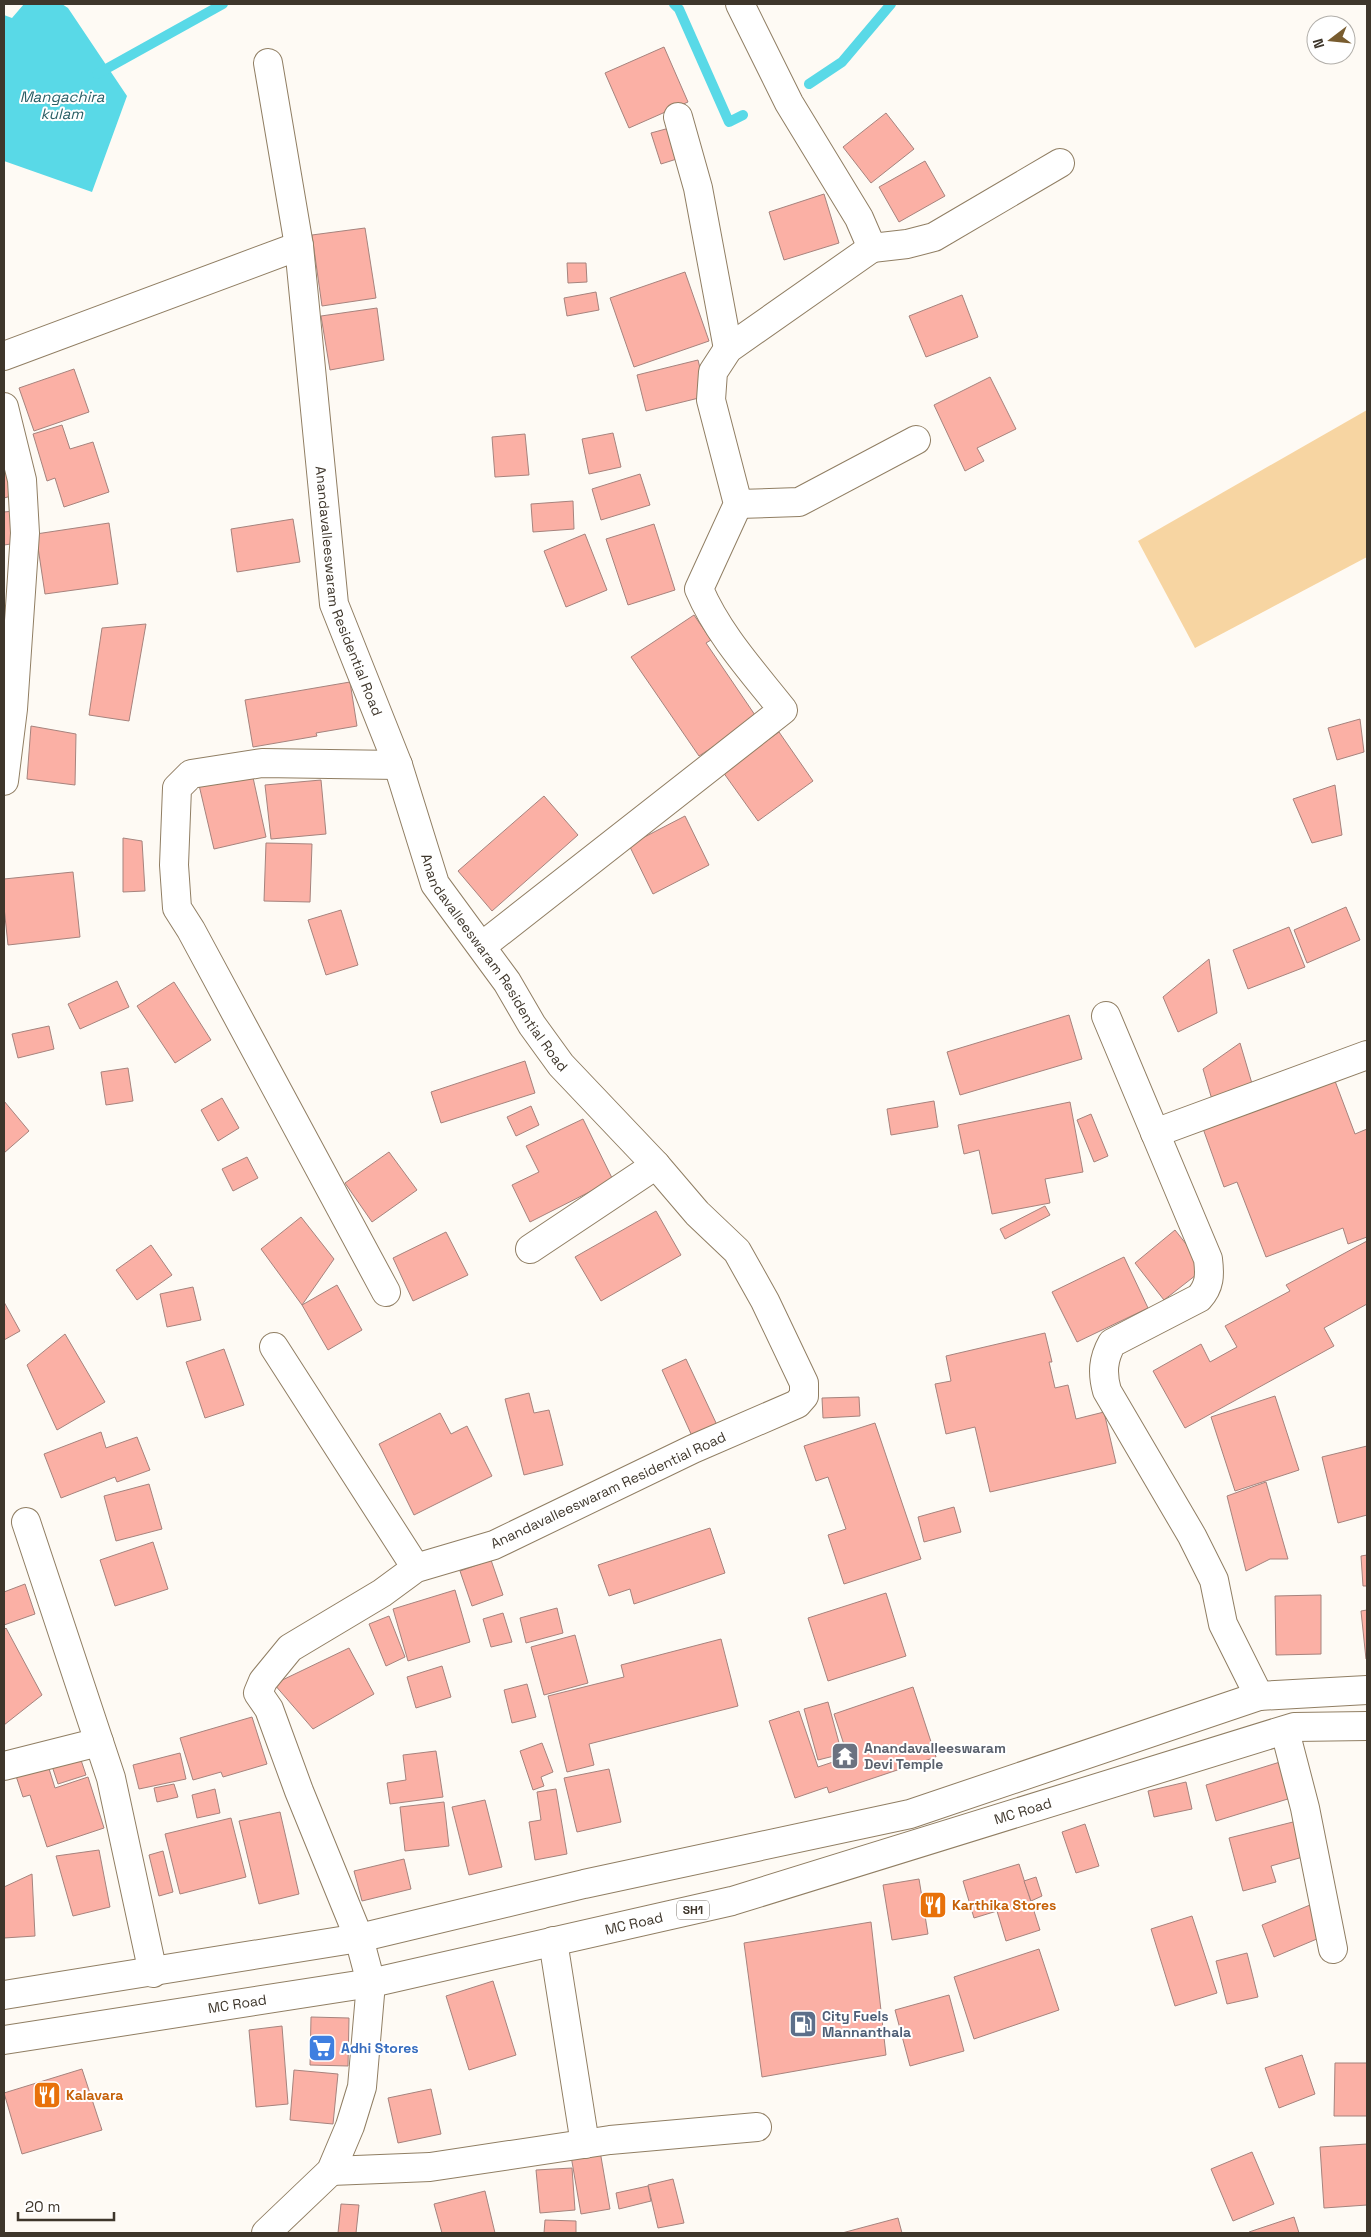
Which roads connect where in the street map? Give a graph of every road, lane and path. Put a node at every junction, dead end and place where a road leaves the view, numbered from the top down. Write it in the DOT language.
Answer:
graph roads {
  1 [pos="740,4"];
  2 [pos="268,64"];
  3 [pos="678,117"];
  4 [pos="1060,164"];
  5 [pos="299,246"];
  6 [pos="872,248"];
  7 [pos="728,349"];
  8 [pos="4,356"];
  9 [pos="4,407"];
  10 [pos="916,440"];
  11 [pos="738,504"];
  12 [pos="398,765"];
  13 [pos="4,781"];
  14 [pos="482,946"];
  15 [pos="1106,1016"];
  16 [pos="1367,1055"];
  17 [pos="1155,1134"];
  18 [pos="656,1165"];
  19 [pos="530,1249"];
  20 [pos="386,1292"];
  21 [pos="274,1347"];
  22 [pos="26,1522"];
  23 [pos="416,1568"];
  24 [pos="1367,1690"];
  25 [pos="1260,1696"];
  26 [pos="1367,1726"];
  27 [pos="1285,1730"];
  28 [pos="99,1742"];
  29 [pos="4,1766"];
  30 [pos="359,1938"];
  31 [pos="553,1941"];
  32 [pos="1333,1949"];
  33 [pos="153,1972"];
  34 [pos="371,1983"];
  35 [pos="4,1995"];
  36 [pos="4,2040"];
  37 [pos="757,2127"];
  38 [pos="585,2144"];
  39 [pos="331,2171"];
  40 [pos="266,2233"];
  1 -- 6 [label="street"];
  2 -- 5 [label="street, Anandavalleeswaram Residential Road"];
  3 -- 7 [label="street"];
  4 -- 6 [label="street"];
  5 -- 8 [label="street"];
  5 -- 12 [label="street, Anandavalleeswaram Residential Road"];
  6 -- 7 [label="street"];
  7 -- 11 [label="street"];
  9 -- 13 [label="street"];
  10 -- 11 [label="street"];
  11 -- 14 [label="street"];
  12 -- 14 [label="street, Anandavalleeswaram Residential Road"];
  12 -- 20 [label="street"];
  14 -- 18 [label="street, Anandavalleeswaram Residential Road"];
  15 -- 17 [label="street"];
  16 -- 17 [label="street"];
  17 -- 25 [label="street"];
  18 -- 19 [label="street"];
  18 -- 23 [label="street, Anandavalleeswaram Residential Road"];
  21 -- 23 [label="street"];
  22 -- 28 [label="street"];
  23 -- 30 [label="street, Anandavalleeswaram Residential Road"];
  24 -- 25 [label="street"];
  25 -- 30 [label="street"];
  26 -- 27 [label="street, MC Road / SH1"];
  27 -- 31 [label="street, MC Road / SH1"];
  27 -- 32 [label="street"];
  28 -- 29 [label="street"];
  28 -- 33 [label="street"];
  30 -- 33 [label="street"];
  30 -- 34 [label="street"];
  31 -- 34 [label="street, MC Road / SH1"];
  31 -- 38 [label="street"];
  33 -- 35 [label="street"];
  34 -- 36 [label="street, MC Road / SH1"];
  34 -- 39 [label="street"];
  37 -- 38 [label="street"];
  38 -- 39 [label="street"];
  39 -- 40 [label="street"];
}
